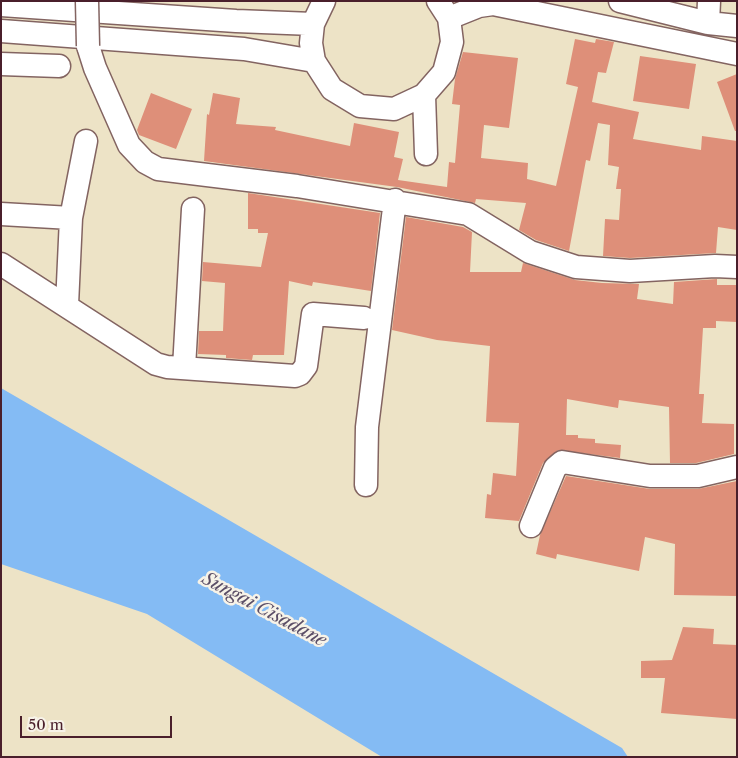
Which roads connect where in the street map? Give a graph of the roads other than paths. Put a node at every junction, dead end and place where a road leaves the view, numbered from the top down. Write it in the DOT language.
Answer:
graph roads {
  1 [pos="87,1"];
  2 [pos="324,1"];
  3 [pos="609,1"];
  4 [pos="620,1"];
  5 [pos="709,1"];
  6 [pos="1,5"];
  7 [pos="443,10"];
  8 [pos="708,23"];
  9 [pos="312,24"];
  10 [pos="737,26"];
  11 [pos="602,28"];
  12 [pos="1,31"];
  13 [pos="737,54"];
  14 [pos="314,61"];
  15 [pos="1,64"];
  16 [pos="59,66"];
  17 [pos="424,95"];
  18 [pos="86,141"];
  19 [pos="426,154"];
  20 [pos="395,200"];
  21 [pos="193,209"];
  22 [pos="1,214"];
  23 [pos="71,218"];
  24 [pos="1,264"];
  25 [pos="737,267"];
  26 [pos="66,305"];
  27 [pos="364,318"];
  28 [pos="184,368"];
  29 [pos="737,468"];
  30 [pos="366,485"];
  31 [pos="531,526"];
  1 -- 20 [label="street, bridge"];
  2 -- 9 [label="street"];
  3 -- 11 [label="street"];
  4 -- 8 [label="street"];
  5 -- 8 [label="street"];
  6 -- 9 [label="street"];
  7 -- 11 [label="street"];
  7 -- 17 [label="street"];
  8 -- 10 [label="street"];
  9 -- 14 [label="street"];
  11 -- 13 [label="street"];
  12 -- 14 [label="street"];
  14 -- 17 [label="street"];
  15 -- 16 [label="street"];
  17 -- 19 [label="street"];
  18 -- 23 [label="street"];
  20 -- 25 [label="street"];
  20 -- 30 [label="street"];
  21 -- 28 [label="street"];
  22 -- 23 [label="street"];
  23 -- 26 [label="street"];
  24 -- 26 [label="street"];
  26 -- 28 [label="street"];
  27 -- 28 [label="street"];
  29 -- 31 [label="street"];
}
